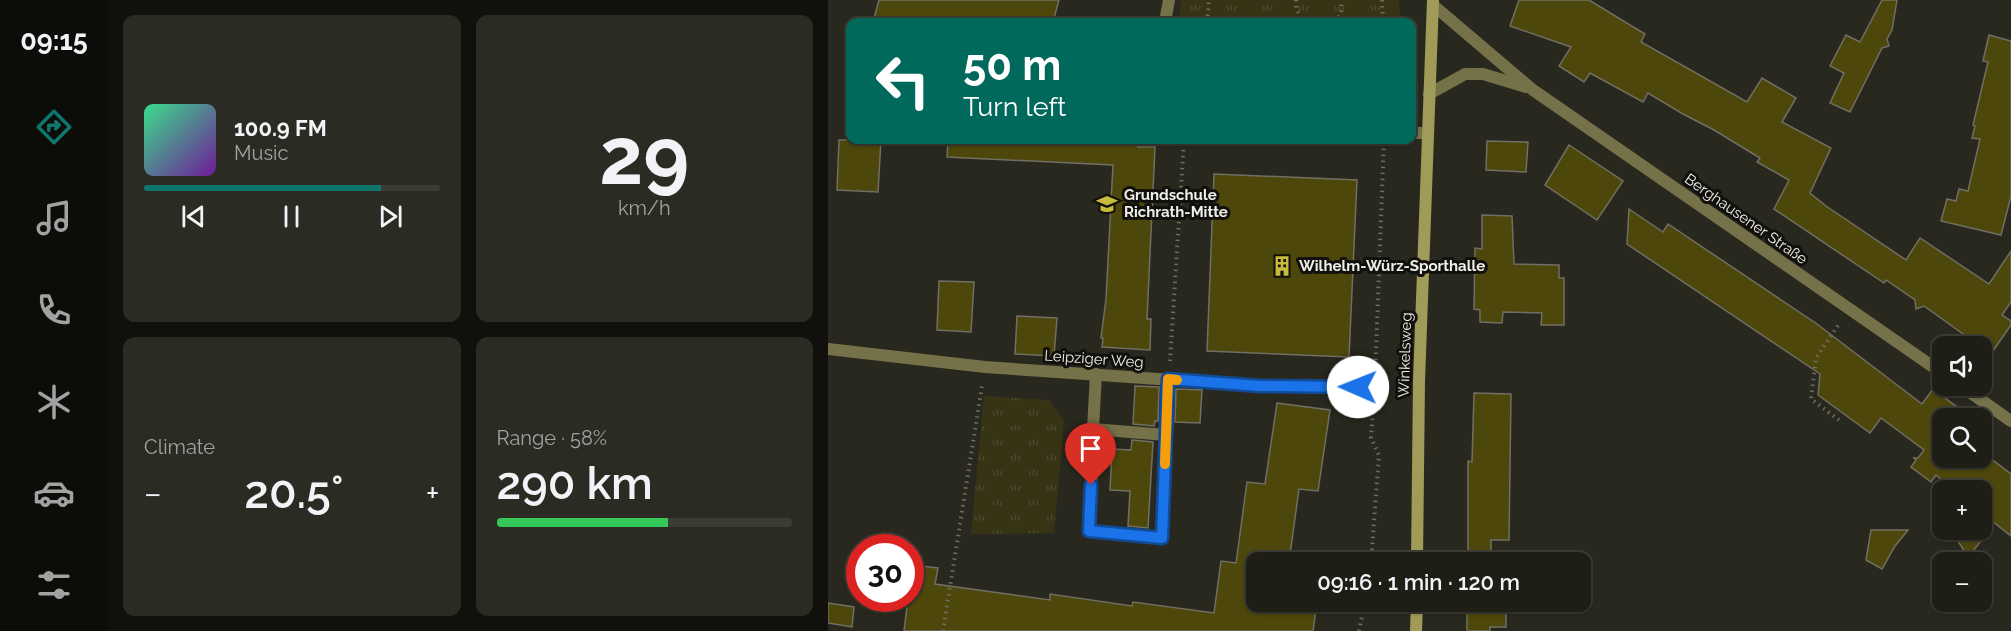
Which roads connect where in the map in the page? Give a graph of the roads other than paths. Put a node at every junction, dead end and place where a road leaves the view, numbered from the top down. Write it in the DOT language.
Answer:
graph roads {
  1 [pos="1169,0"];
  2 [pos="1433,2"];
  3 [pos="1166,18"];
  4 [pos="1533,90"];
  5 [pos="1429,94"];
  6 [pos="1416,133"];
  7 [pos="1427,133"];
  8 [pos="828,349"];
  9 [pos="1932,366"];
  10 [pos="1096,374"];
  11 [pos="1168,379"];
  12 [pos="1358,387"];
  13 [pos="1977,396"];
  14 [pos="2010,416"];
  15 [pos="1166,435"];
  16 [pos="1092,462"];
  17 [pos="1417,552"];
  18 [pos="1416,612"];
  19 [pos="1413,629"];
  1 -- 3 [label="street"];
  2 -- 4 [label="street, Berghausener Straße"];
  2 -- 5 [label="main road, Winkelsweg"];
  4 -- 5 [label="street, Berghausener Straße"];
  4 -- 9 [label="street, Berghausener Straße"];
  5 -- 7 [label="main road, Winkelsweg"];
  6 -- 7 [label="street"];
  7 -- 17 [label="main road, Winkelsweg"];
  8 -- 10 [label="street, Leipziger Weg"];
  10 -- 11 [label="street, Leipziger Weg"];
  10 -- 15 [label="street"];
  11 -- 12 [label="street, Leipziger Weg"];
  11 -- 15 [label="street"];
  13 -- 14 [label="street"];
  15 -- 16 [label="street"];
  18 -- 19 [label="main road"];
}
